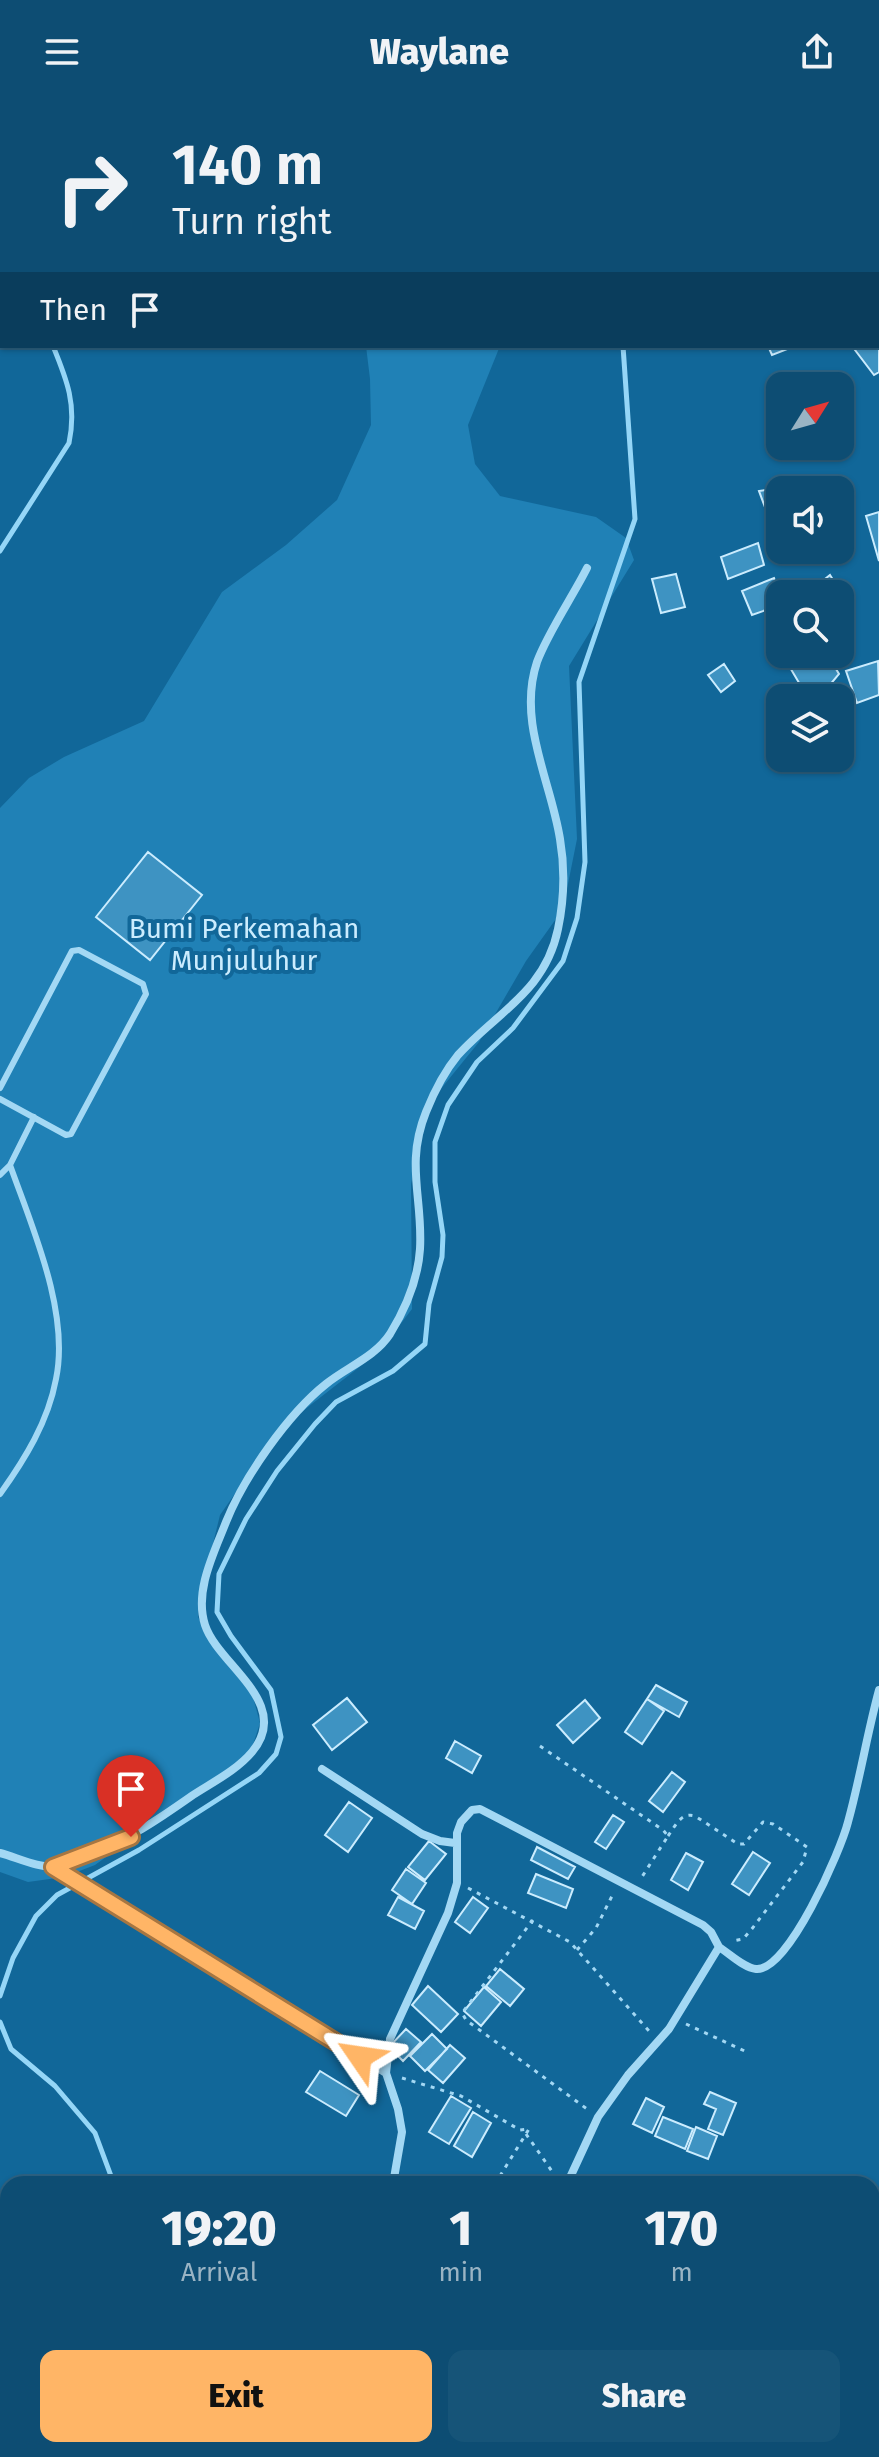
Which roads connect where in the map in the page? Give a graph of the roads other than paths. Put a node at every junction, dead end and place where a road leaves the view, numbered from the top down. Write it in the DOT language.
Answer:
graph roads {
  1 [pos="587,568"];
  2 [pos="0,1088"];
  3 [pos="0,1099"];
  4 [pos="34,1117"];
  5 [pos="10,1165"];
  6 [pos="0,1175"];
  7 [pos="0,1494"];
  8 [pos="879,1690"];
  9 [pos="322,1769"];
  10 [pos="455,1843"];
  11 [pos="0,1853"];
  12 [pos="53,1867"];
  13 [pos="719,1947"];
  14 [pos="386,2073"];
  15 [pos="394,2176"];
  16 [pos="568,2176"];
  1 -- 12 [label="street"];
  2 -- 4 [label="lane"];
  3 -- 4 [label="lane"];
  4 -- 5 [label="lane"];
  5 -- 6 [label="lane"];
  5 -- 7 [label="lane"];
  8 -- 13 [label="street"];
  9 -- 10 [label="street"];
  10 -- 13 [label="street"];
  10 -- 14 [label="street"];
  11 -- 12 [label="street"];
  12 -- 14 [label="street"];
  13 -- 16 [label="street"];
  14 -- 15 [label="street"];
}
